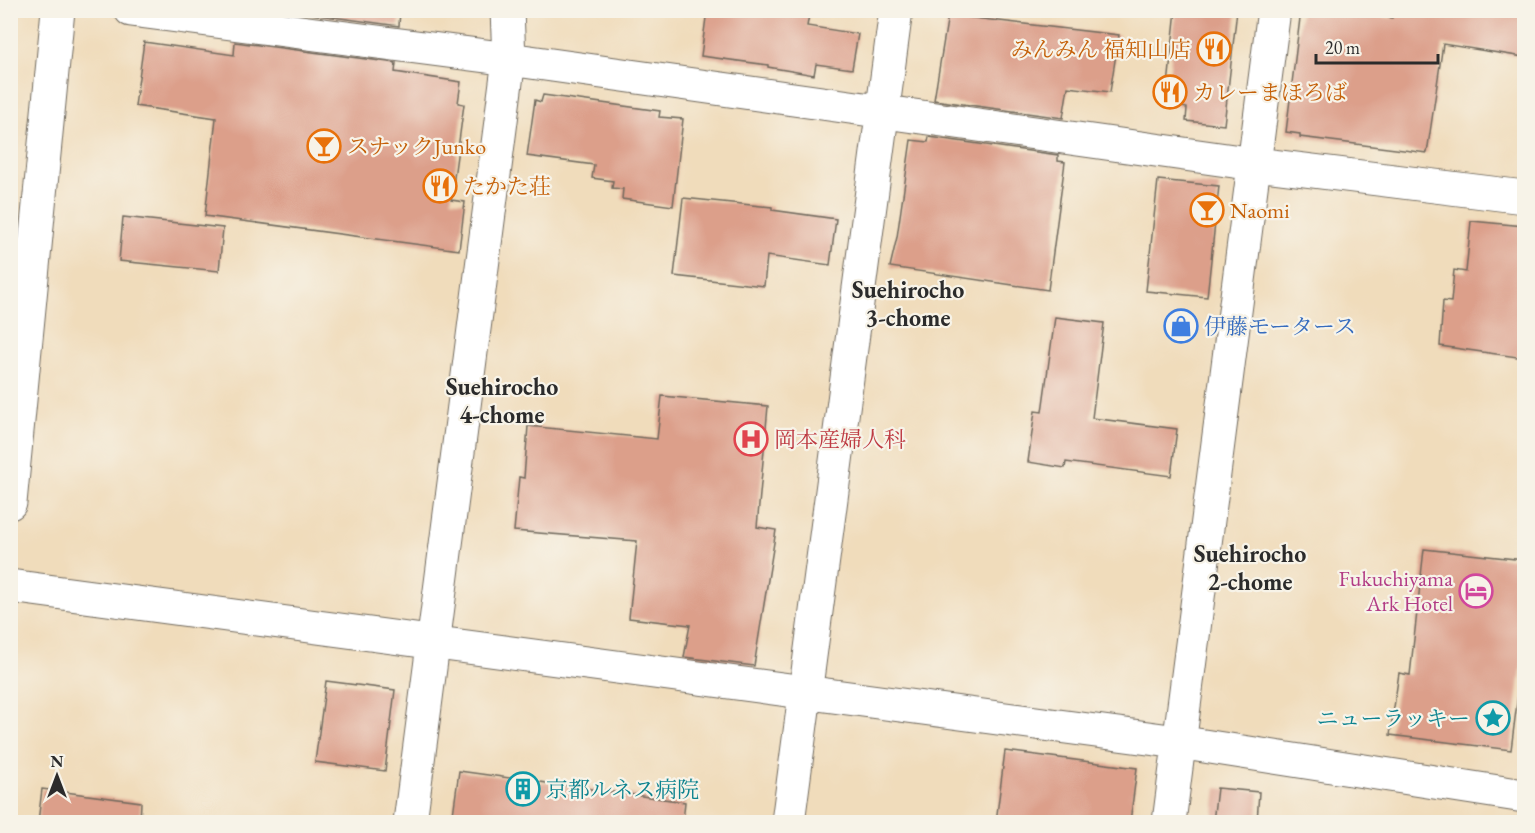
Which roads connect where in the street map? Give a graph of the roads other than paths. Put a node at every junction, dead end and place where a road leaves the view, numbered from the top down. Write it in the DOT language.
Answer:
graph roads {
  1 [pos="58,10"];
  2 [pos="131,10"];
  3 [pos="507,10"];
  4 [pos="896,10"];
  5 [pos="1274,10"];
  6 [pos="509,59"];
  7 [pos="883,111"];
  8 [pos="1255,164"];
  9 [pos="1524,197"];
  10 [pos="10,503"];
  11 [pos="10,586"];
  12 [pos="433,644"];
  13 [pos="806,692"];
  14 [pos="1178,742"];
  15 [pos="1524,796"];
  16 [pos="410,822"];
  17 [pos="788,822"];
  18 [pos="1169,822"];
  1 -- 10 [label="street"];
  2 -- 6 [label="street"];
  3 -- 6 [label="street"];
  4 -- 7 [label="street"];
  5 -- 8 [label="street"];
  6 -- 7 [label="street"];
  6 -- 12 [label="street"];
  7 -- 8 [label="street"];
  7 -- 13 [label="street"];
  8 -- 9 [label="street"];
  8 -- 14 [label="street"];
  11 -- 12 [label="street"];
  12 -- 13 [label="street"];
  12 -- 16 [label="street"];
  13 -- 14 [label="street"];
  13 -- 17 [label="street"];
  14 -- 15 [label="street"];
  14 -- 18 [label="street"];
}
